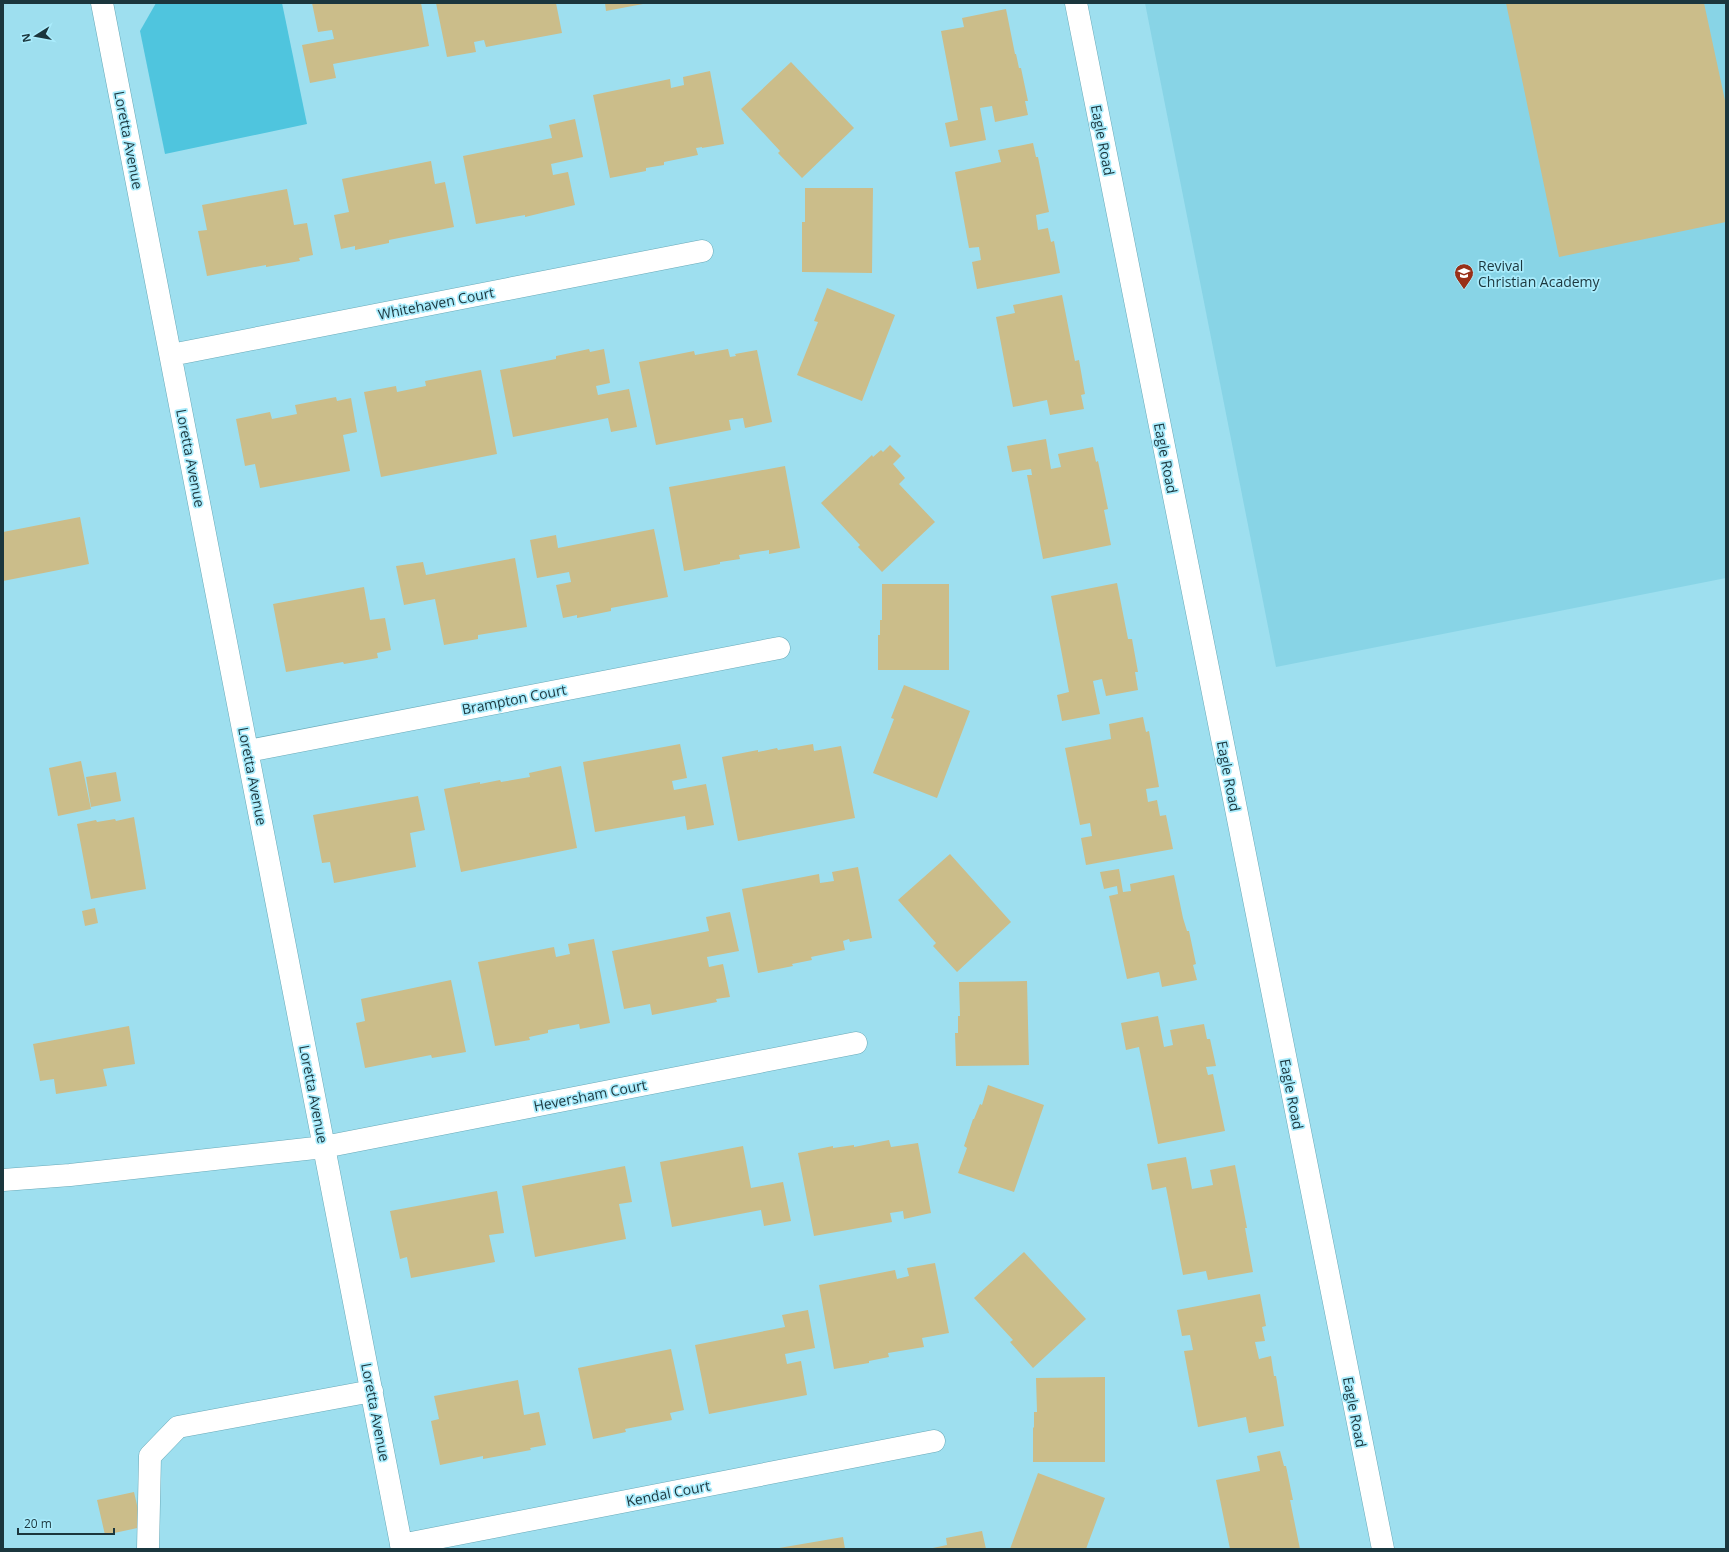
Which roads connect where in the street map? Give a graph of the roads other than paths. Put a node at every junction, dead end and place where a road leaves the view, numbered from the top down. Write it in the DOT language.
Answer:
graph roads {
  1 [pos="102,3"];
  2 [pos="1076,3"];
  3 [pos="702,251"];
  4 [pos="171,355"];
  5 [pos="780,648"];
  6 [pos="248,751"];
  7 [pos="856,1043"];
  8 [pos="324,1147"];
  9 [pos="3,1180"];
  10 [pos="372,1391"];
  11 [pos="934,1441"];
  12 [pos="402,1547"];
  13 [pos="148,1549"];
  14 [pos="1382,1549"];
  1 -- 4 [label="street, Loretta Avenue"];
  2 -- 14 [label="street, Eagle Road"];
  3 -- 4 [label="street, Whitehaven Court"];
  4 -- 6 [label="street, Loretta Avenue"];
  5 -- 6 [label="street, Brampton Court"];
  6 -- 8 [label="street, Loretta Avenue"];
  7 -- 8 [label="street, Heversham Court"];
  8 -- 9 [label="street, Heversham Court"];
  8 -- 10 [label="street, Loretta Avenue"];
  10 -- 12 [label="street, Loretta Avenue"];
  10 -- 13 [label="street"];
  11 -- 12 [label="street, Kendal Court"];
}
